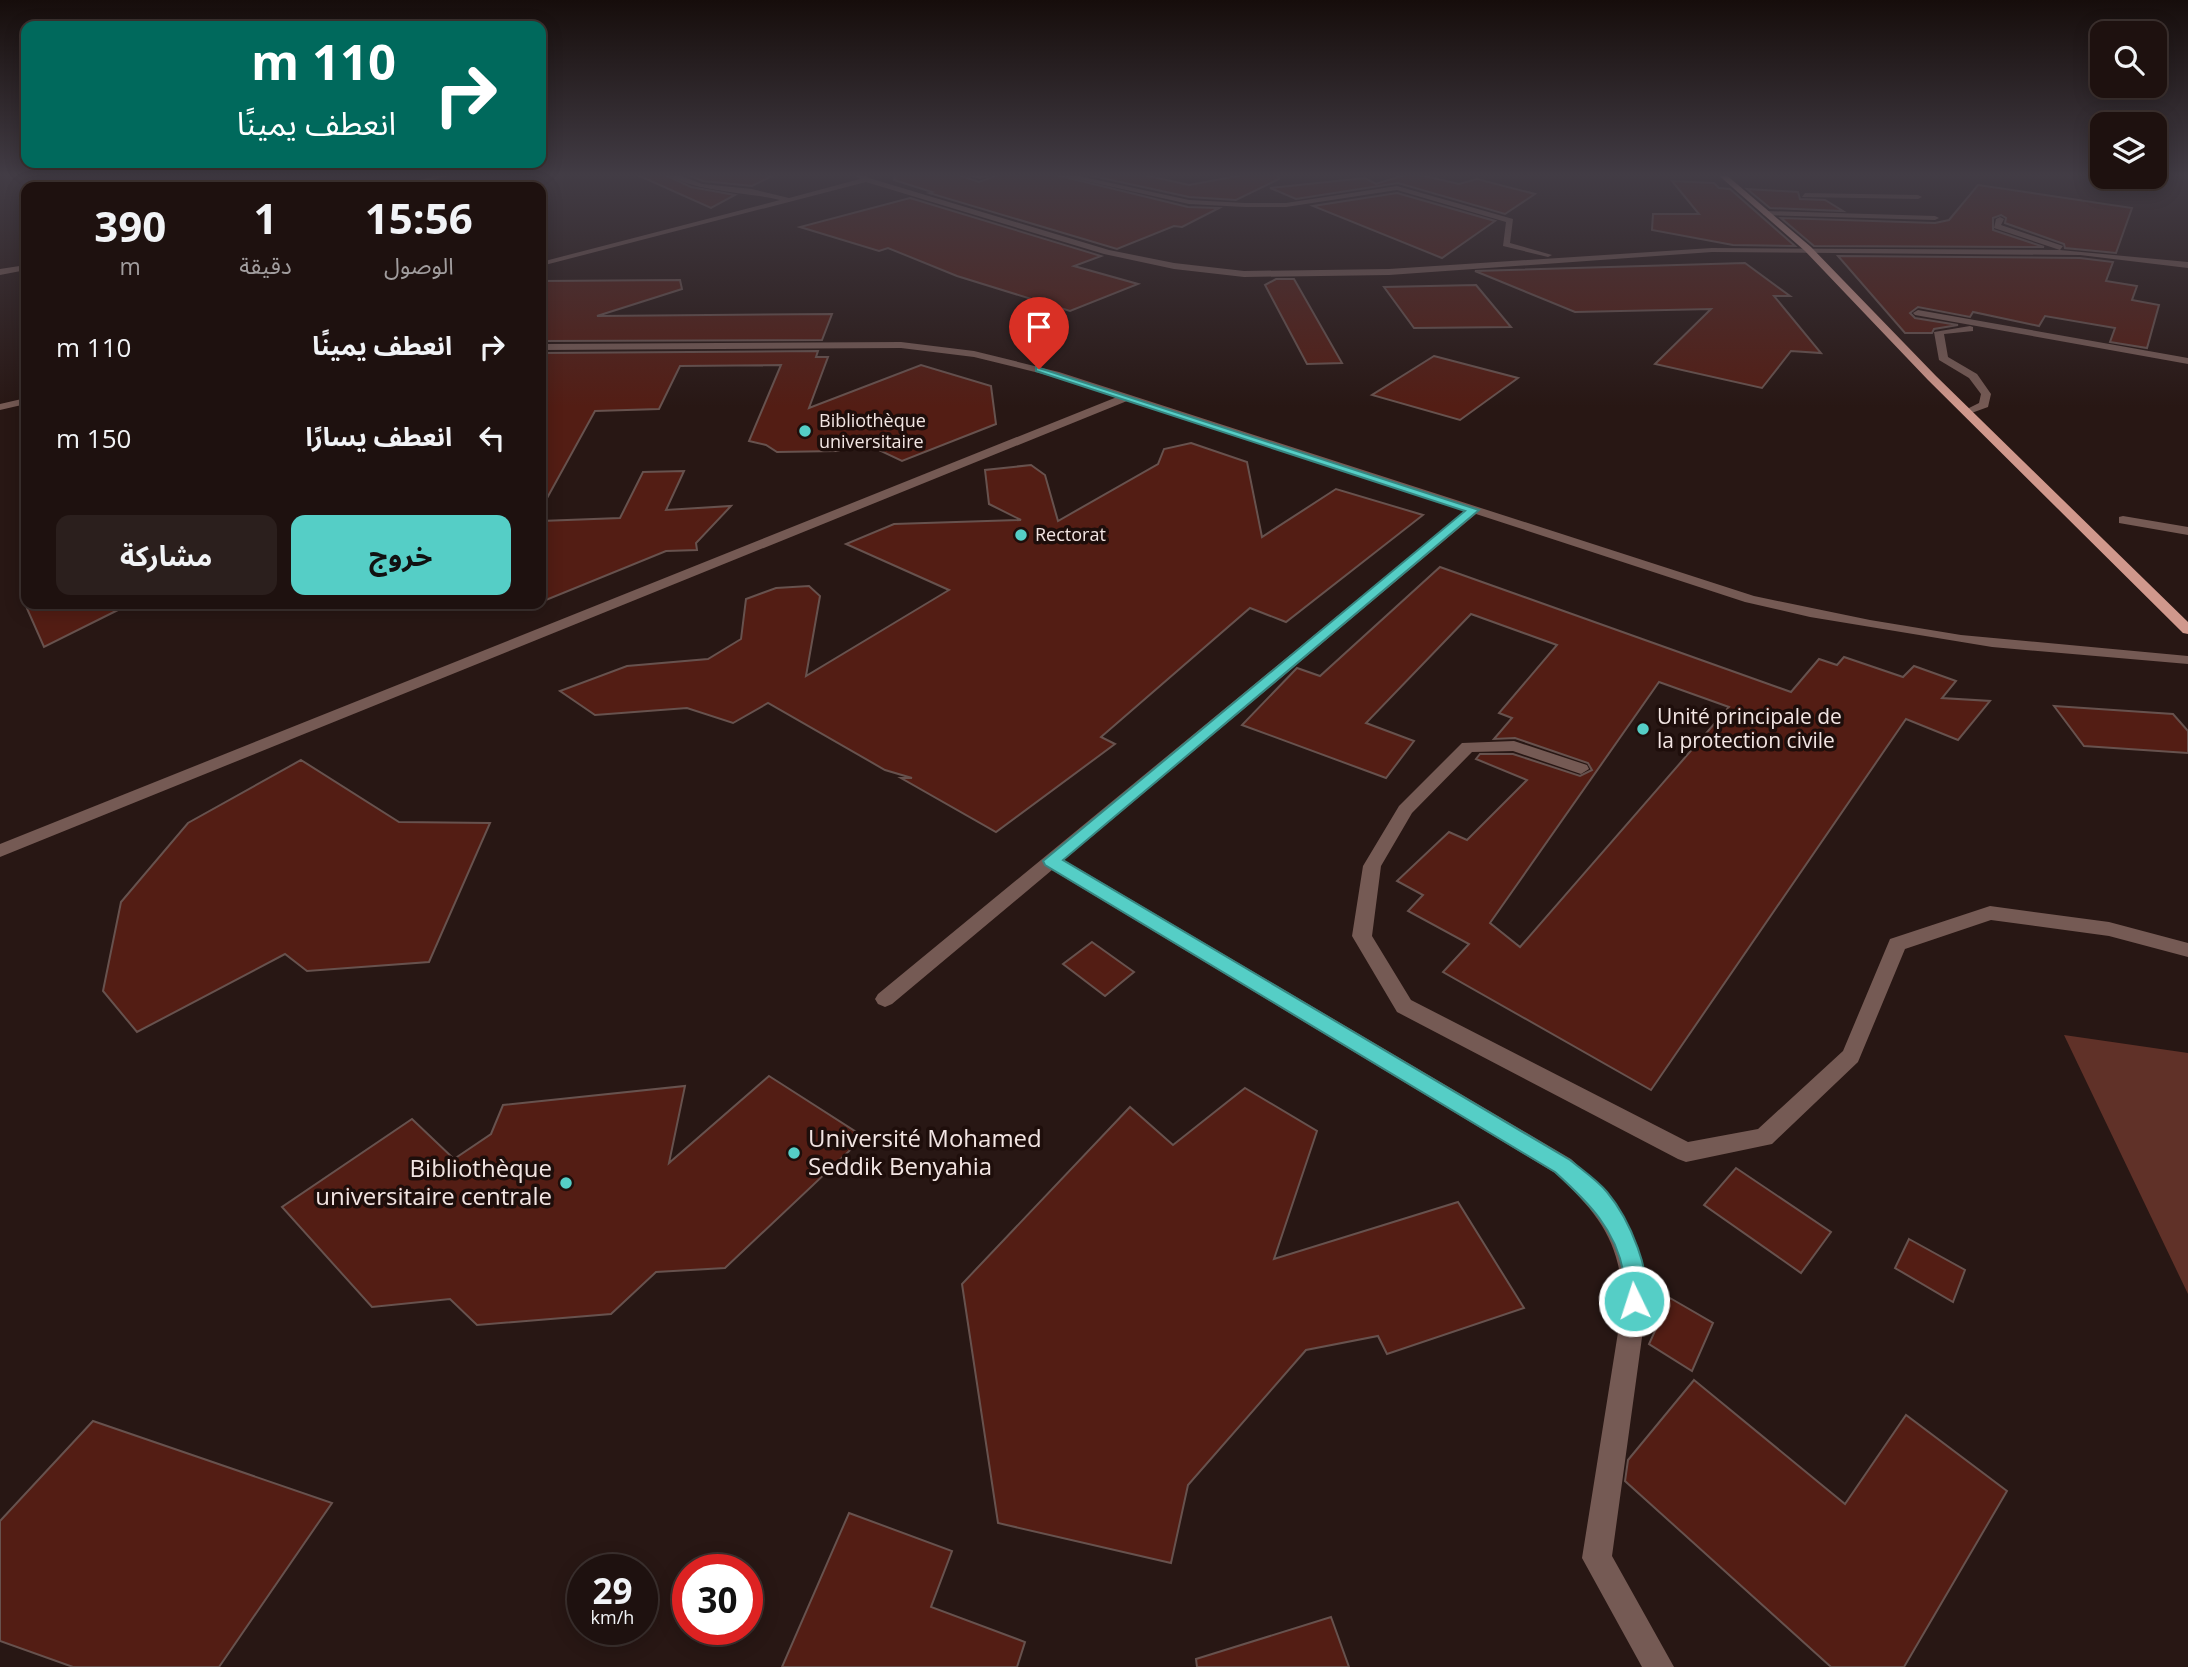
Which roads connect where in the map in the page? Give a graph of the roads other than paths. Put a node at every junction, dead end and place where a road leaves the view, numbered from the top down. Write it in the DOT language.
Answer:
graph roads {
  1 [pos="592,251"];
  2 [pos="1103,251"];
  3 [pos="1531,251"];
  4 [pos="1687,251"];
  5 [pos="1810,251"];
  6 [pos="1928,251"];
  7 [pos="2070,251"];
  8 [pos="2076,253"];
  9 [pos="1562,259"];
  10 [pos="546,263"];
  11 [pos="2188,265"];
  12 [pos="21,269"];
  13 [pos="0,272"];
  14 [pos="1918,313"];
  15 [pos="1998,328"];
  16 [pos="546,346"];
  17 [pos="2188,361"];
  18 [pos="1127,397"];
  19 [pos="21,402"];
  20 [pos="0,407"];
  21 [pos="1966,412"];
  22 [pos="1474,510"];
  23 [pos="2123,520"];
  24 [pos="2188,531"];
  25 [pos="2188,630"];
  26 [pos="2188,660"];
  27 [pos="1581,769"];
  28 [pos="0,850"];
  29 [pos="1051,861"];
  30 [pos="2188,950"];
  31 [pos="885,999"];
  32 [pos="1659,1667"];
  1 -- 10 [label="street"];
  2 -- 9 [label="street"];
  3 -- 9 [label="street"];
  4 -- 9 [label="street"];
  5 -- 21 [label="main road"];
  6 -- 8 [label="street"];
  7 -- 8 [label="street"];
  8 -- 11 [label="street"];
  12 -- 13 [label="street"];
  14 -- 15 [label="street"];
  15 -- 17 [label="street"];
  15 -- 21 [label="street"];
  16 -- 18 [label="street"];
  18 -- 22 [label="street"];
  18 -- 28 [label="street"];
  19 -- 20 [label="street"];
  21 -- 25 [label="main road"];
  22 -- 26 [label="street"];
  22 -- 29 [label="street"];
  23 -- 24 [label="street"];
  27 -- 30 [label="street"];
  29 -- 31 [label="street"];
  29 -- 32 [label="street"];
}
